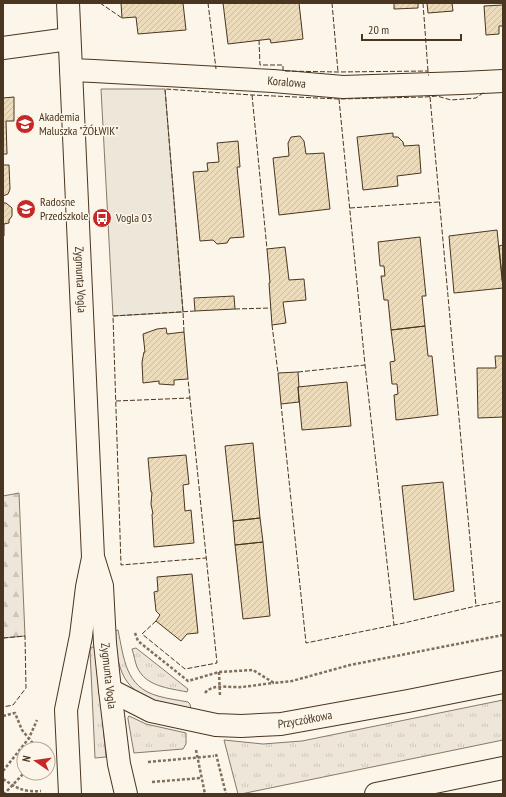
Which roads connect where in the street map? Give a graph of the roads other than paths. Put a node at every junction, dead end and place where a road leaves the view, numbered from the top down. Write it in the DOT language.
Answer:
graph roads {
  1 [pos="68,3"];
  2 [pos="70,39"];
  3 [pos="3,48"];
  4 [pos="71,70"];
  5 [pos="503,81"];
  6 [pos="94,557"];
  7 [pos="503,682"];
  8 [pos="110,690"];
  9 [pos="503,768"];
  10 [pos="70,794"];
  11 [pos="126,794"];
  12 [pos="376,794"];
  1 -- 2 [label="street, Zygmunta Vogla"];
  2 -- 3 [label="street"];
  2 -- 4 [label="street, Zygmunta Vogla"];
  4 -- 5 [label="street, Koralowa"];
  4 -- 6 [label="street, Zygmunta Vogla"];
  6 -- 8 [label="street, Zygmunta Vogla"];
  6 -- 10 [label="street, Zygmunta Vogla"];
  7 -- 8 [label="street, Przyczółkowa"];
  8 -- 11 [label="street, Zygmunta Vogla"];
  9 -- 12 [label="street"];
}
